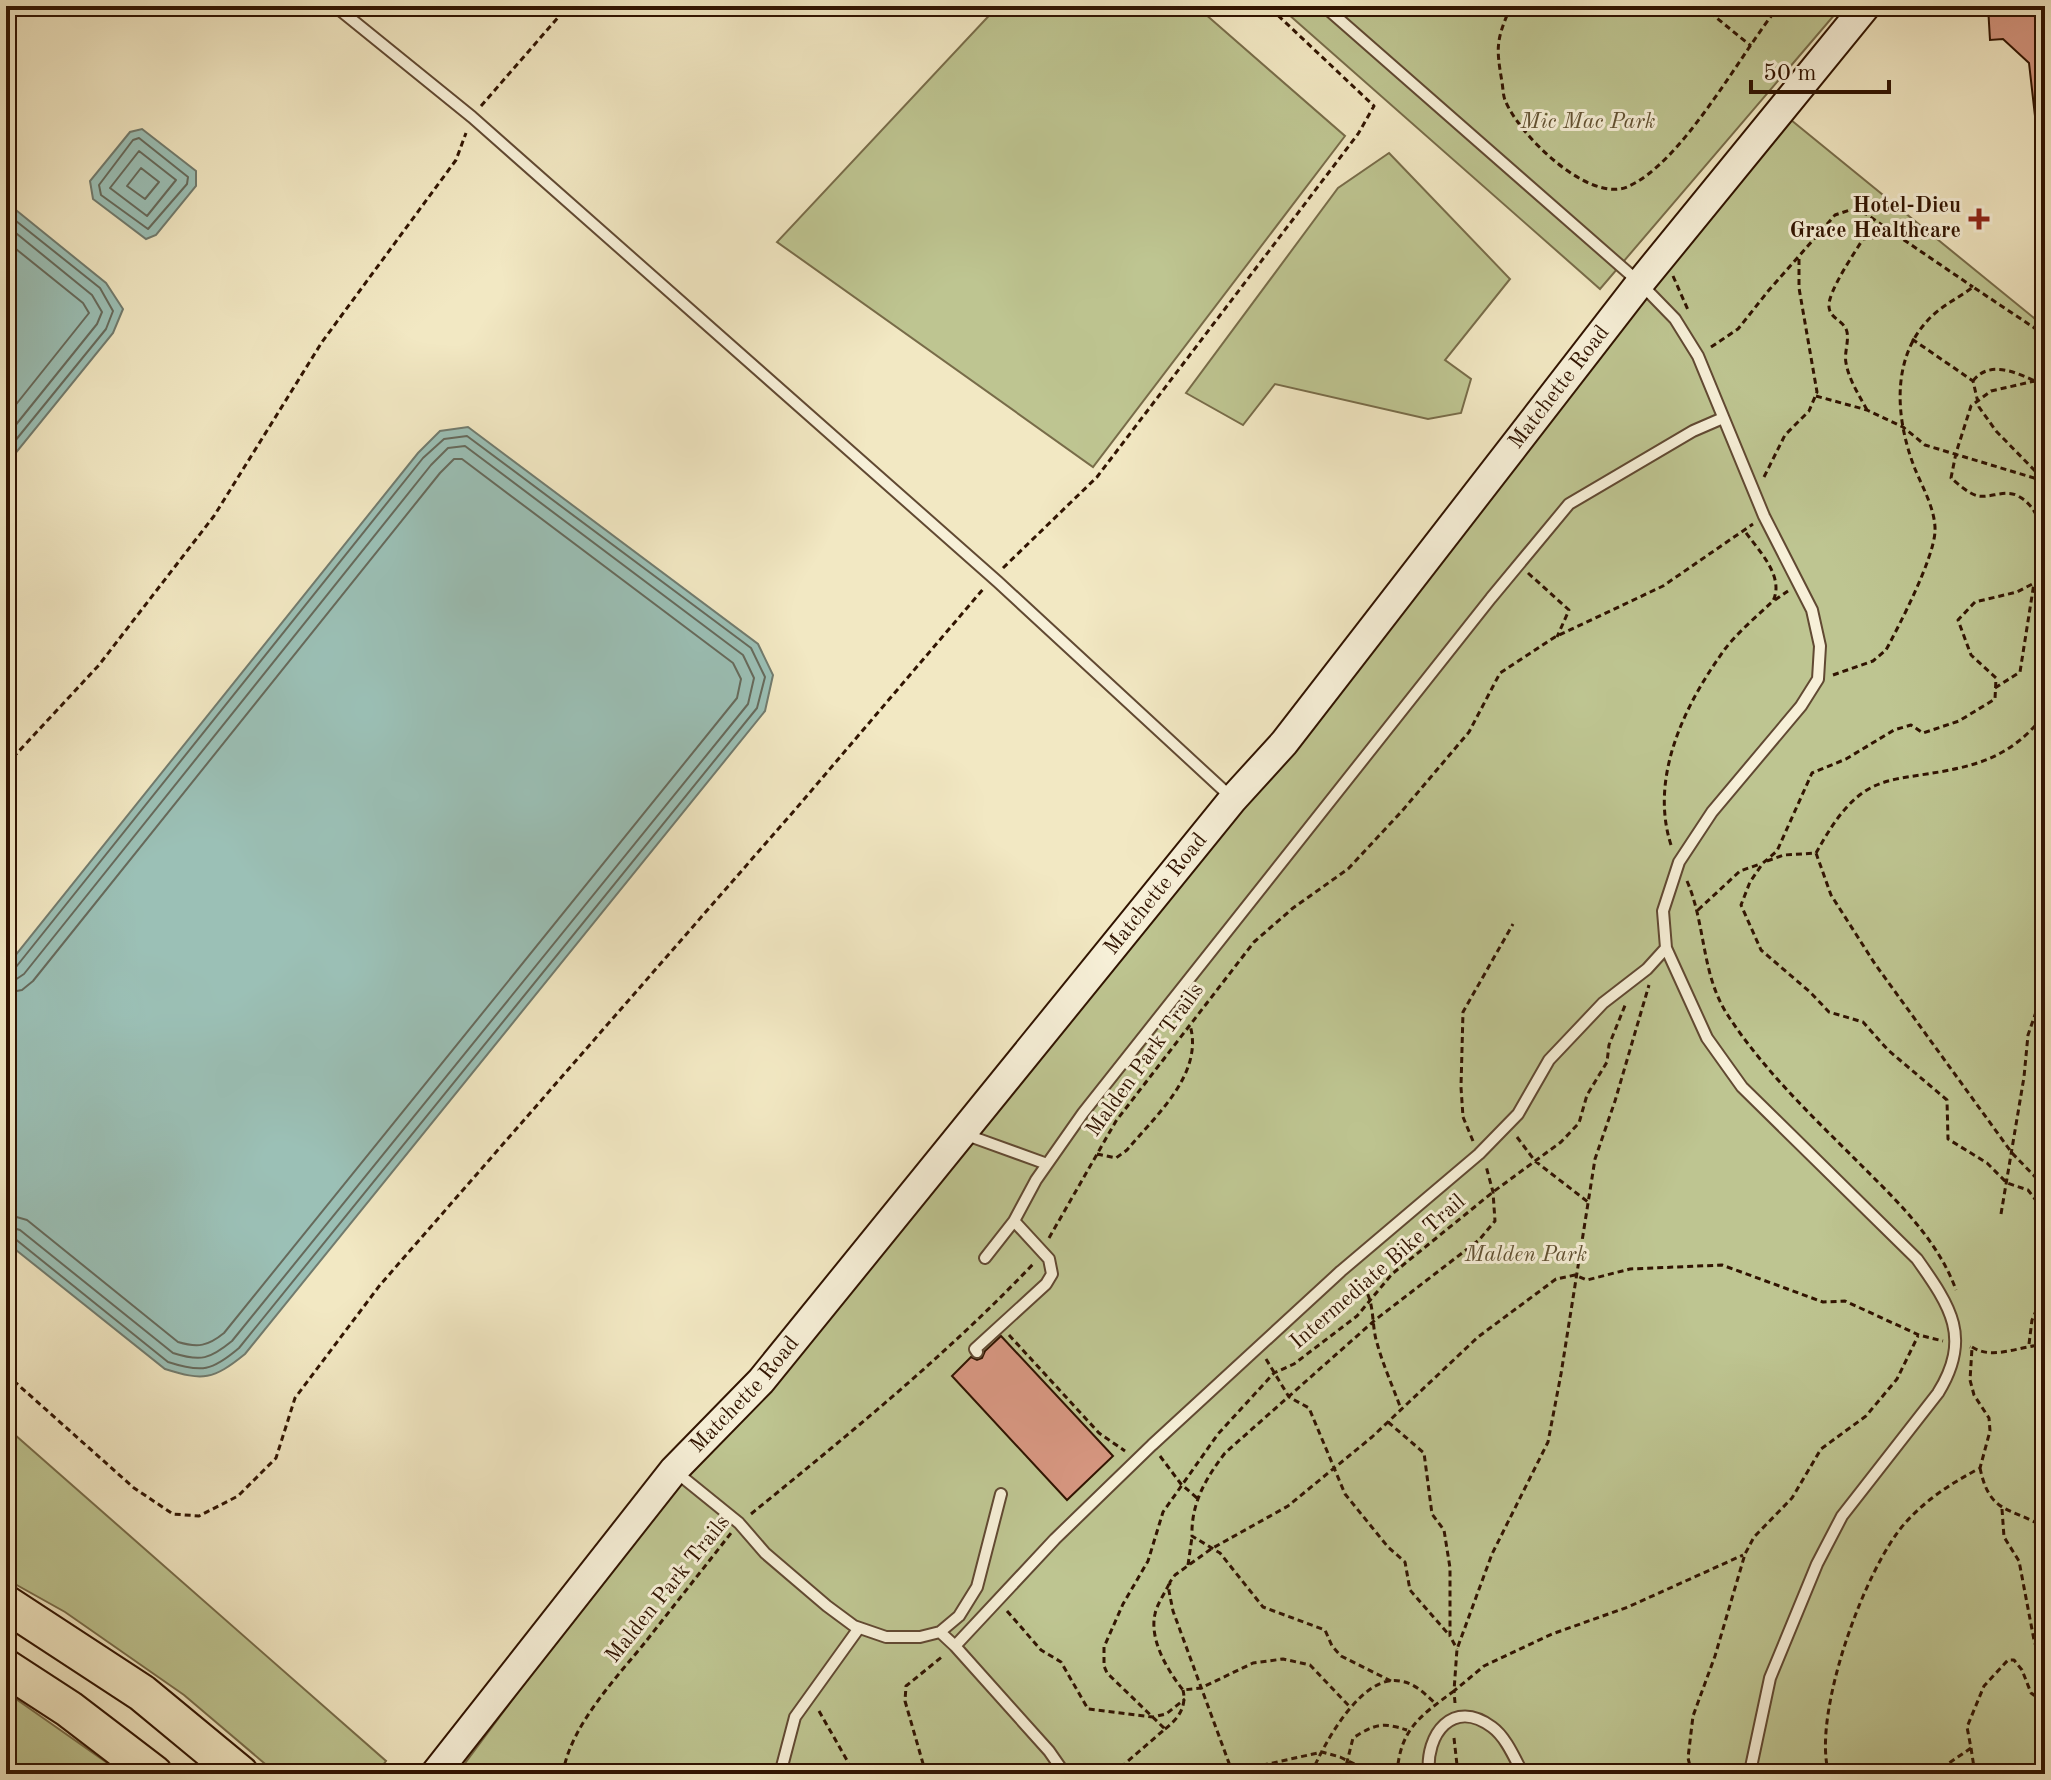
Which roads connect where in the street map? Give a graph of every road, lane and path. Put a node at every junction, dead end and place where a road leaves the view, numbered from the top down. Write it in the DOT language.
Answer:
graph roads {
  1 [pos="335,6"];
  2 [pos="568,6"];
  3 [pos="1268,6"];
  4 [pos="1324,6"];
  5 [pos="1511,6"];
  6 [pos="1702,6"];
  7 [pos="1779,6"];
  8 [pos="1866,6"];
  9 [pos="1751,46"];
  10 [pos="472,117"];
  11 [pos="1899,234"];
  12 [pos="1799,255"];
  13 [pos="1640,283"];
  14 [pos="1973,287"];
  15 [pos="2045,335"];
  16 [pos="1912,339"];
  17 [pos="1698,356"];
  18 [pos="1973,381"];
  19 [pos="2035,381"];
  20 [pos="2045,385"];
  21 [pos="1816,396"];
  22 [pos="1978,400"];
  23 [pos="2045,401"];
  24 [pos="1867,410"];
  25 [pos="1723,418"];
  26 [pos="1903,427"];
  27 [pos="1956,453"];
  28 [pos="1764,478"];
  29 [pos="2044,481"];
  30 [pos="1764,516"];
  31 [pos="1744,530"];
  32 [pos="1519,565"];
  33 [pos="993,578"];
  34 [pos="2034,583"];
  35 [pos="1557,637"];
  36 [pos="1818,679"];
  37 [pos="1995,688"];
  38 [pos="2045,714"];
  39 [pos="6,765"];
  40 [pos="1233,799"];
  41 [pos="1816,853"];
  42 [pos="1679,862"];
  43 [pos="1763,863"];
  44 [pos="1698,910"];
  45 [pos="1513,924"];
  46 [pos="1666,948"];
  47 [pos="1647,969"];
  48 [pos="1637,977"];
  49 [pos="2045,986"];
  50 [pos="1190,1023"];
  51 [pos="1507,1125"];
  52 [pos="963,1133"];
  53 [pos="2012,1153"];
  54 [pos="1097,1154"];
  55 [pos="1479,1154"];
  56 [pos="1535,1161"];
  57 [pos="1047,1164"];
  58 [pos="2007,1183"];
  59 [pos="2045,1187"];
  60 [pos="1493,1192"];
  61 [pos="1588,1202"];
  62 [pos="2045,1212"];
  63 [pos="2001,1214"];
  64 [pos="1014,1221"];
  65 [pos="1042,1252"];
  66 [pos="985,1258"];
  67 [pos="1341,1271"];
  68 [pos="1575,1275"];
  69 [pos="2045,1291"];
  70 [pos="1371,1300"];
  71 [pos="1959,1300"];
  72 [pos="1375,1320"];
  73 [pos="1001,1326"];
  74 [pos="1919,1335"];
  75 [pos="1968,1339"];
  76 [pos="1956,1343"];
  77 [pos="2045,1345"];
  78 [pos="1258,1346"];
  79 [pos="2029,1346"];
  80 [pos="1972,1348"];
  81 [pos="977,1352"];
  82 [pos="1274,1373"];
  83 [pos="6,1374"];
  84 [pos="1289,1397"];
  85 [pos="1401,1410"];
  86 [pos="1388,1422"];
  87 [pos="1152,1445"];
  88 [pos="1138,1459"];
  89 [pos="1335,1468"];
  90 [pos="1980,1468"];
  91 [pos="674,1470"];
  92 [pos="1181,1484"];
  93 [pos="1001,1494"];
  94 [pos="1197,1498"];
  95 [pos="2002,1509"];
  96 [pos="739,1523"];
  97 [pos="2045,1528"];
  98 [pos="1192,1536"];
  99 [pos="1211,1549"];
  100 [pos="1745,1554"];
  101 [pos="1188,1565"];
  102 [pos="1170,1582"];
  103 [pos="997,1601"];
  104 [pos="6,1604"];
  105 [pos="859,1628"];
  106 [pos="940,1632"];
  107 [pos="1450,1636"];
  108 [pos="955,1646"];
  109 [pos="1457,1649"];
  110 [pos="6,1668"];
  111 [pos="2045,1676"];
  112 [pos="1391,1681"];
  113 [pos="1201,1688"];
  114 [pos="1193,1689"];
  115 [pos="814,1690"];
  116 [pos="1183,1690"];
  117 [pos="1454,1691"];
  118 [pos="1205,1697"];
  119 [pos="1185,1699"];
  120 [pos="2045,1703"];
  121 [pos="1437,1704"];
  122 [pos="1350,1707"];
  123 [pos="1153,1717"];
  124 [pos="1456,1717"];
  125 [pos="1165,1729"];
  126 [pos="1408,1731"];
  127 [pos="1971,1748"];
  128 [pos="1322,1752"];
  129 [pos="1347,1761"];
  130 [pos="1115,1773"];
  131 [pos="1233,1773"];
  132 [pos="1397,1773"];
  133 [pos="154,1774"];
  134 [pos="240,1774"];
  135 [pos="435,1774"];
  136 [pos="563,1774"];
  137 [pos="780,1774"];
  138 [pos="852,1774"];
  139 [pos="926,1774"];
  140 [pos="1065,1774"];
  141 [pos="1223,1774"];
  142 [pos="1311,1774"];
  143 [pos="1344,1774"];
  144 [pos="1429,1774"];
  145 [pos="1458,1774"];
  146 [pos="1523,1774"];
  147 [pos="1692,1774"];
  148 [pos="1752,1774"];
  149 [pos="1829,1774"];
  150 [pos="1933,1774"];
  151 [pos="1975,1774"];
  1 -- 10 [label="lane"];
  2 -- 10 [label="path"];
  3 -- 33 [label="path"];
  4 -- 13 [label="lane"];
  5 -- 9 [label="path"];
  6 -- 9 [label="path"];
  7 -- 9 [label="path"];
  8 -- 13 [label="main road, Matchette Road"];
  10 -- 33 [label="lane"];
  10 -- 39 [label="path"];
  11 -- 12 [label="path"];
  11 -- 14 [label="path"];
  11 -- 24 [label="path"];
  12 -- 17 [label="path"];
  12 -- 21 [label="path"];
  13 -- 17 [label="lane"];
  13 -- 40 [label="main road, Matchette Road"];
  14 -- 15 [label="path"];
  14 -- 16 [label="path"];
  16 -- 18 [label="path"];
  16 -- 26 [label="path"];
  17 -- 25 [label="lane"];
  18 -- 19 [label="path"];
  18 -- 22 [label="path"];
  19 -- 20 [label="path"];
  19 -- 22 [label="path"];
  19 -- 23 [label="path"];
  21 -- 24 [label="path"];
  21 -- 28 [label="path"];
  22 -- 27 [label="path"];
  22 -- 29 [label="path"];
  24 -- 26 [label="path"];
  25 -- 30 [label="lane"];
  25 -- 32 [label="lane"];
  26 -- 27 [label="path"];
  26 -- 36 [label="path"];
  27 -- 29 [label="path"];
  27 -- 34 [label="path"];
  30 -- 31 [label="path, Malden Park Trails"];
  30 -- 36 [label="lane"];
  31 -- 35 [label="path, Malden Park Trails"];
  31 -- 42 [label="path"];
  32 -- 35 [label="path"];
  32 -- 57 [label="lane"];
  33 -- 40 [label="lane"];
  33 -- 83 [label="path"];
  34 -- 37 [label="path"];
  34 -- 37 [label="path"];
  35 -- 50 [label="path, Malden Park Trails"];
  36 -- 42 [label="lane"];
  37 -- 43 [label="path"];
  38 -- 41 [label="path"];
  40 -- 52 [label="main road, Matchette Road"];
  41 -- 43 [label="path"];
  41 -- 53 [label="path"];
  42 -- 44 [label="path"];
  42 -- 46 [label="lane"];
  43 -- 44 [label="path"];
  43 -- 58 [label="path"];
  44 -- 71 [label="path"];
  45 -- 55 [label="path"];
  46 -- 47 [label="lane"];
  46 -- 76 [label="lane"];
  47 -- 48 [label="lane"];
  47 -- 61 [label="path"];
  48 -- 51 [label="lane"];
  48 -- 56 [label="path, Intermediate Bike Trail"];
  49 -- 53 [label="path"];
  50 -- 54 [label="path, Malden Park Trails"];
  50 -- 54 [label="path"];
  51 -- 55 [label="lane"];
  51 -- 56 [label="path"];
  52 -- 57 [label="lane"];
  52 -- 91 [label="main road, Matchette Road"];
  53 -- 58 [label="path"];
  53 -- 59 [label="path"];
  54 -- 65 [label="path, Malden Park Trails"];
  55 -- 60 [label="path"];
  55 -- 67 [label="lane"];
  56 -- 60 [label="path, Intermediate Bike Trail"];
  56 -- 61 [label="path"];
  57 -- 64 [label="lane"];
  58 -- 62 [label="path"];
  58 -- 63 [label="path"];
  60 -- 70 [label="path, Intermediate Bike Trail"];
  60 -- 72 [label="path"];
  61 -- 68 [label="path"];
  64 -- 65 [label="lane"];
  64 -- 66 [label="lane"];
  65 -- 73 [label="lane"];
  65 -- 96 [label="path, Malden Park Trails"];
  67 -- 70 [label="path"];
  67 -- 78 [label="lane"];
  68 -- 74 [label="path"];
  68 -- 85 [label="path"];
  68 -- 109 [label="path"];
  69 -- 79 [label="path"];
  70 -- 72 [label="path"];
  70 -- 82 [label="path, Intermediate Bike Trail"];
  72 -- 84 [label="path"];
  72 -- 85 [label="path"];
  73 -- 81 [label="lane"];
  73 -- 88 [label="path"];
  74 -- 76 [label="path"];
  74 -- 100 [label="path"];
  75 -- 80 [label="path"];
  76 -- 80 [label="path"];
  76 -- 148 [label="lane"];
  77 -- 79 [label="path"];
  78 -- 82 [label="path"];
  78 -- 87 [label="lane"];
  79 -- 80 [label="path"];
  80 -- 90 [label="path"];
  82 -- 84 [label="path"];
  82 -- 92 [label="path, Intermediate Bike Trail"];
  84 -- 89 [label="path"];
  84 -- 94 [label="path"];
  85 -- 86 [label="path"];
  86 -- 89 [label="path"];
  86 -- 107 [label="path"];
  87 -- 88 [label="lane"];
  87 -- 92 [label="path"];
  88 -- 103 [label="lane"];
  89 -- 99 [label="path"];
  89 -- 107 [label="path"];
  90 -- 95 [label="path"];
  90 -- 149 [label="path"];
  91 -- 96 [label="lane"];
  91 -- 135 [label="main road, Matchette Road"];
  92 -- 94 [label="path"];
  92 -- 123 [label="path, Intermediate Bike Trail"];
  93 -- 106 [label="lane"];
  94 -- 98 [label="path"];
  95 -- 97 [label="path"];
  95 -- 111 [label="path"];
  96 -- 105 [label="lane"];
  96 -- 136 [label="path, Malden Park Trails"];
  98 -- 99 [label="path"];
  98 -- 101 [label="path"];
  99 -- 101 [label="path"];
  99 -- 112 [label="path"];
  100 -- 117 [label="path"];
  100 -- 147 [label="path"];
  101 -- 102 [label="path"];
  102 -- 113 [label="path"];
  102 -- 116 [label="path"];
  103 -- 108 [label="lane"];
  103 -- 123 [label="path"];
  104 -- 134 [label="highway"];
  105 -- 106 [label="lane"];
  105 -- 115 [label="lane"];
  106 -- 108 [label="lane"];
  107 -- 109 [label="path"];
  108 -- 139 [label="path"];
  108 -- 140 [label="lane"];
  109 -- 117 [label="path"];
  110 -- 133 [label="highway"];
  112 -- 121 [label="path"];
  112 -- 122 [label="path"];
  113 -- 114 [label="path"];
  113 -- 118 [label="path"];
  113 -- 122 [label="path"];
  114 -- 116 [label="path"];
  114 -- 118 [label="path"];
  115 -- 137 [label="lane"];
  115 -- 138 [label="path"];
  116 -- 119 [label="path"];
  117 -- 121 [label="path"];
  118 -- 131 [label="path"];
  119 -- 123 [label="path"];
  119 -- 125 [label="path"];
  120 -- 127 [label="path"];
  121 -- 126 [label="path"];
  122 -- 128 [label="path"];
  123 -- 125 [label="path, Intermediate Bike Trail"];
  124 -- 144 [label="lane"];
  124 -- 145 [label="path"];
  124 -- 146 [label="lane"];
  125 -- 130 [label="path"];
  126 -- 129 [label="path"];
  126 -- 132 [label="path"];
  127 -- 150 [label="path"];
  127 -- 151 [label="path"];
  128 -- 129 [label="path"];
  128 -- 131 [label="path"];
  128 -- 142 [label="path"];
  129 -- 132 [label="path"];
  129 -- 143 [label="path"];
  131 -- 141 [label="path"];
}
